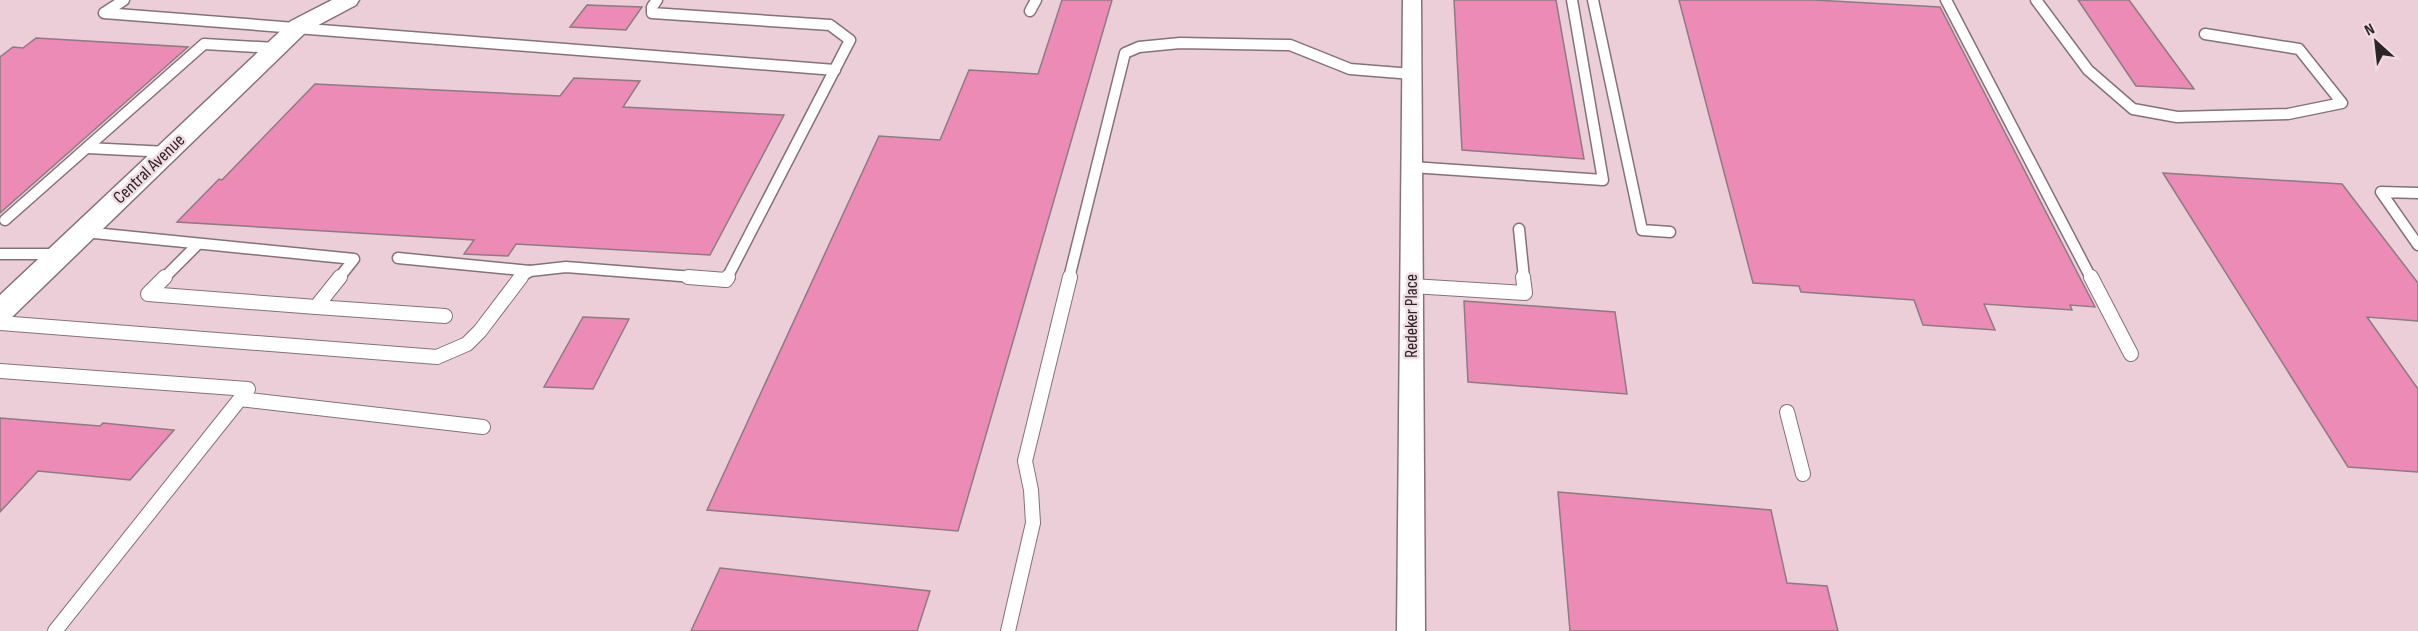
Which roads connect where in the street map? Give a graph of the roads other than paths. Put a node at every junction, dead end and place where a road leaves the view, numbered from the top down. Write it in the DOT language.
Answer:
graph roads {
  1 [pos="124,0"];
  2 [pos="312,0"];
  3 [pos="348,0"];
  4 [pos="657,0"];
  5 [pos="1036,0"];
  6 [pos="1412,0"];
  7 [pos="1572,0"];
  8 [pos="1593,0"];
  9 [pos="1946,0"];
  10 [pos="2036,0"];
  11 [pos="1030,11"];
  12 [pos="298,26"];
  13 [pos="2205,34"];
  14 [pos="276,48"];
  15 [pos="836,70"];
  16 [pos="1412,74"];
  17 [pos="87,148"];
  18 [pos="168,152"];
  19 [pos="1412,167"];
  20 [pos="2418,193"];
  21 [pos="5,220"];
  22 [pos="1519,229"];
  23 [pos="84,232"];
  24 [pos="1670,232"];
  25 [pos="198,244"];
  26 [pos="2418,245"];
  27 [pos="0,254"];
  28 [pos="61,254"];
  29 [pos="398,258"];
  30 [pos="530,271"];
  31 [pos="1412,286"];
  32 [pos="316,307"];
  33 [pos="0,312"];
  34 [pos="446,316"];
  35 [pos="0,323"];
  36 [pos="2131,354"];
  37 [pos="0,371"];
  38 [pos="240,399"];
  39 [pos="1787,412"];
  40 [pos="483,427"];
  41 [pos="1803,474"];
  42 [pos="55,631"];
  43 [pos="1008,631"];
  44 [pos="1411,631"];
  1 -- 12 [label="lane"];
  2 -- 12 [label="street, Central Avenue"];
  3 -- 12 [label="street, Central Avenue"];
  4 -- 15 [label="lane"];
  5 -- 11 [label="lane"];
  6 -- 16 [label="street, Redeker Place"];
  7 -- 19 [label="lane"];
  8 -- 24 [label="lane"];
  9 -- 36 [label="lane"];
  10 -- 13 [label="lane"];
  12 -- 14 [label="street, Central Avenue"];
  12 -- 15 [label="lane"];
  14 -- 17 [label="lane"];
  14 -- 18 [label="street, Central Avenue"];
  15 -- 30 [label="lane"];
  16 -- 19 [label="street, Redeker Place"];
  16 -- 43 [label="lane"];
  17 -- 18 [label="lane"];
  17 -- 21 [label="lane"];
  18 -- 23 [label="street, Central Avenue"];
  19 -- 31 [label="street, Redeker Place"];
  20 -- 26 [label="lane"];
  22 -- 31 [label="lane"];
  23 -- 25 [label="lane"];
  23 -- 28 [label="street, Central Avenue"];
  25 -- 32 [label="lane"];
  25 -- 32 [label="lane"];
  27 -- 28 [label="lane"];
  28 -- 33 [label="street, Central Avenue"];
  29 -- 30 [label="lane"];
  30 -- 35 [label="lane"];
  31 -- 44 [label="street, Redeker Place"];
  32 -- 34 [label="lane"];
  37 -- 38 [label="lane"];
  38 -- 40 [label="lane"];
  38 -- 42 [label="lane"];
  39 -- 41 [label="lane"];
}
